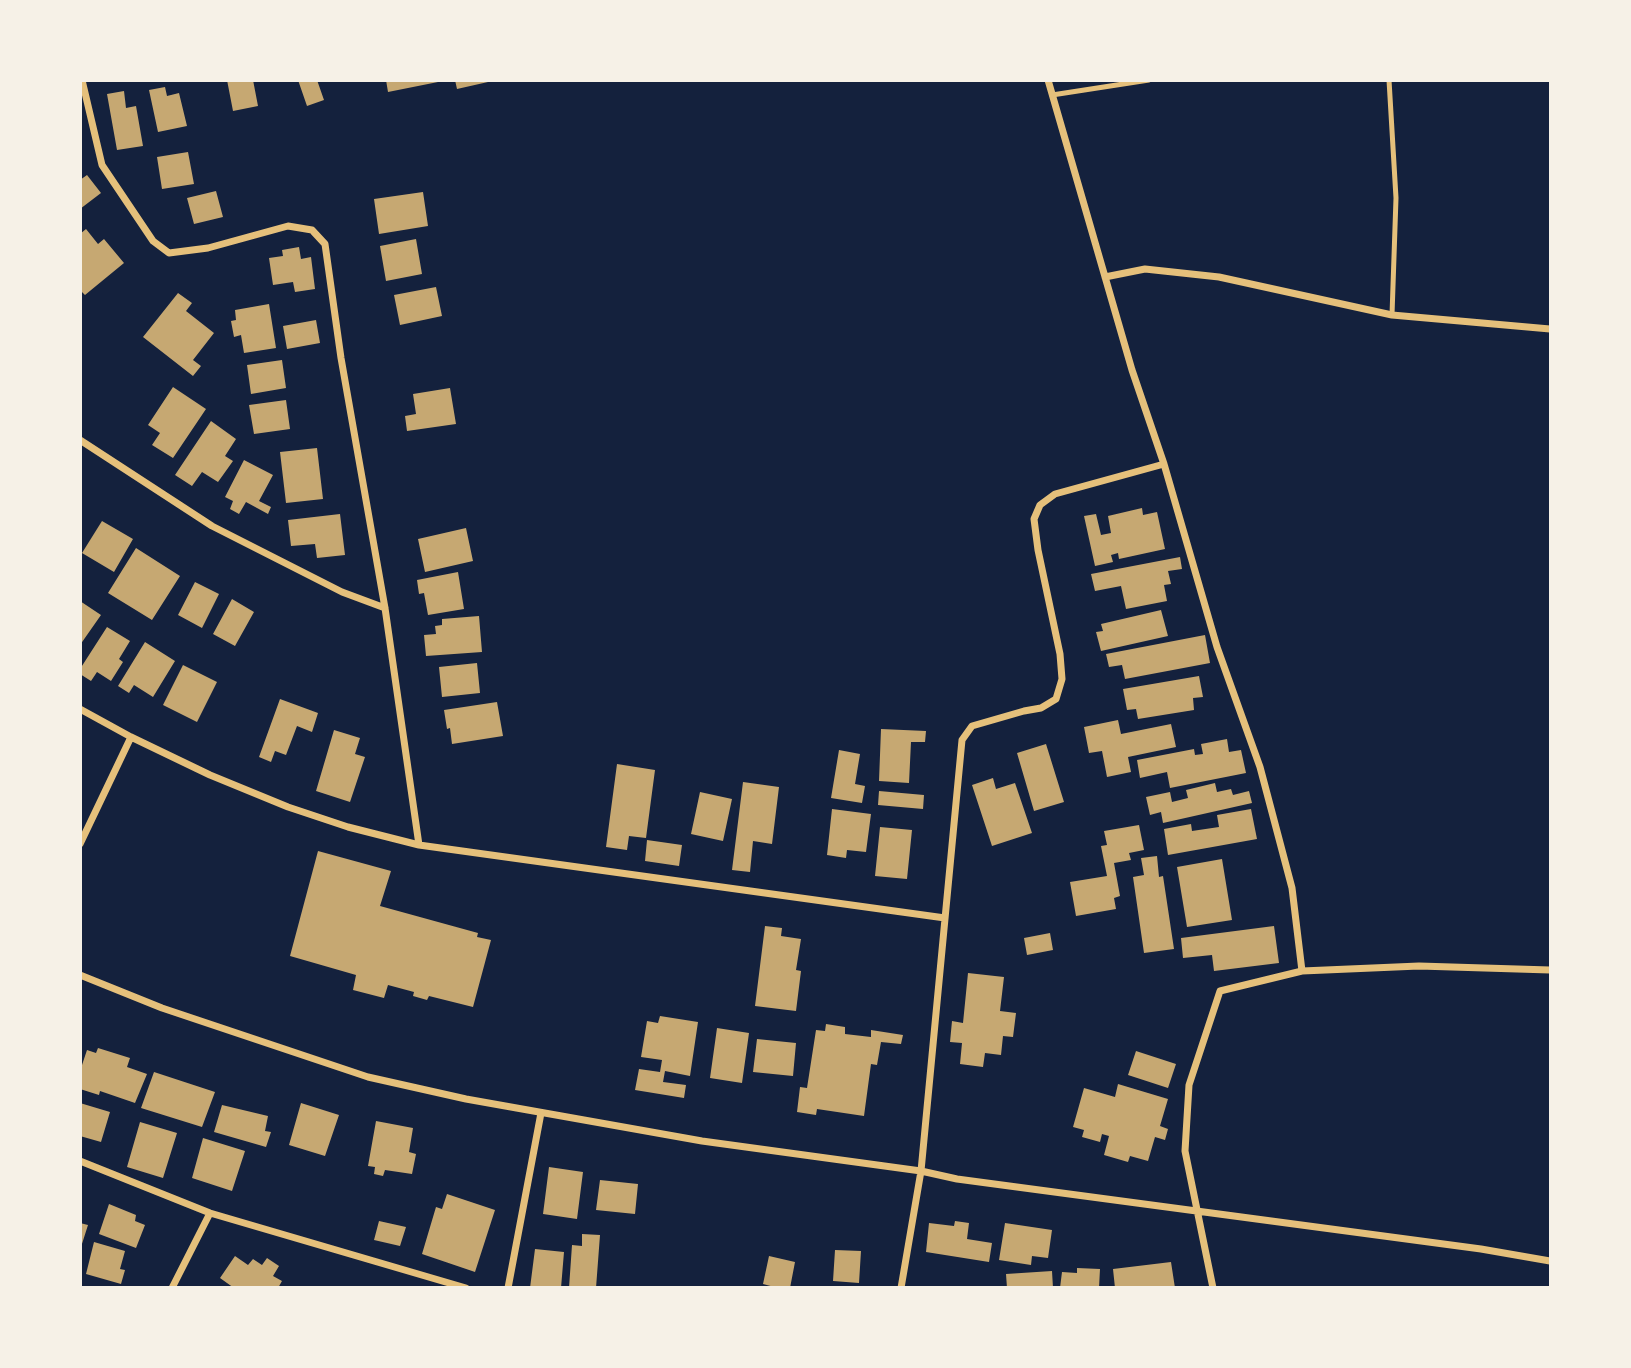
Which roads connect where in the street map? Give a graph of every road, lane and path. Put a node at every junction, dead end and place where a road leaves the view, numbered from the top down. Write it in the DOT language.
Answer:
graph roads {
  1 [pos="82,80"];
  2 [pos="1048,80"];
  3 [pos="1149,80"];
  4 [pos="1389,80"];
  5 [pos="1052,95"];
  6 [pos="1105,277"];
  7 [pos="1392,316"];
  8 [pos="1550,329"];
  9 [pos="80,440"];
  10 [pos="1164,464"];
  11 [pos="386,608"];
  12 [pos="80,709"];
  13 [pos="131,737"];
  14 [pos="80,844"];
  15 [pos="419,845"];
  16 [pos="945,919"];
  17 [pos="1550,970"];
  18 [pos="1302,971"];
  19 [pos="80,975"];
  20 [pos="541,1113"];
  21 [pos="80,1161"];
  22 [pos="922,1171"];
  23 [pos="1196,1212"];
  24 [pos="210,1213"];
  25 [pos="1550,1261"];
  26 [pos="172,1287"];
  27 [pos="466,1287"];
  28 [pos="508,1287"];
  29 [pos="901,1287"];
  30 [pos="1213,1287"];
  1 -- 11 [label="street"];
  2 -- 5 [label="street"];
  3 -- 5 [label="lane"];
  4 -- 7 [label="lane"];
  5 -- 6 [label="street"];
  6 -- 7 [label="street"];
  6 -- 10 [label="street"];
  7 -- 8 [label="street"];
  9 -- 11 [label="street"];
  10 -- 16 [label="street"];
  10 -- 18 [label="street"];
  11 -- 15 [label="street"];
  12 -- 13 [label="street"];
  13 -- 14 [label="street"];
  13 -- 15 [label="street"];
  15 -- 16 [label="street"];
  16 -- 22 [label="street"];
  17 -- 18 [label="street"];
  18 -- 23 [label="street"];
  19 -- 20 [label="street"];
  20 -- 22 [label="street"];
  20 -- 28 [label="street"];
  21 -- 24 [label="street"];
  22 -- 23 [label="street"];
  22 -- 29 [label="street"];
  23 -- 25 [label="street"];
  23 -- 30 [label="street"];
  24 -- 26 [label="street"];
  24 -- 27 [label="street"];
}
